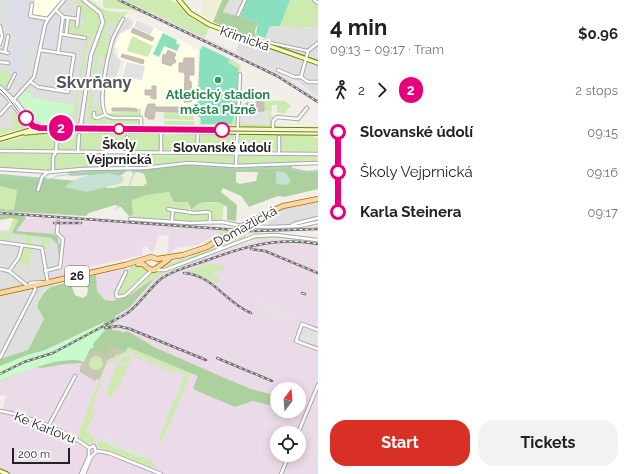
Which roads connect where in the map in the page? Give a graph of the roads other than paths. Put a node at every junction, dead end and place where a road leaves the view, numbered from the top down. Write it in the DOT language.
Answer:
graph roads {
  1 [pos="64,0"];
  2 [pos="84,0"];
  3 [pos="179,0"];
  4 [pos="245,0"];
  5 [pos="314,0"];
  6 [pos="318,3"];
  7 [pos="32,4"];
  8 [pos="79,8"];
  9 [pos="56,10"];
  10 [pos="238,15"];
  11 [pos="63,17"];
  12 [pos="68,18"];
  13 [pos="123,18"];
  14 [pos="48,19"];
  15 [pos="78,19"];
  16 [pos="0,26"];
  17 [pos="77,26"];
  18 [pos="61,34"];
  19 [pos="66,35"];
  20 [pos="8,36"];
  21 [pos="85,38"];
  22 [pos="1,39"];
  23 [pos="271,42"];
  24 [pos="318,42"];
  25 [pos="0,44"];
  26 [pos="40,50"];
  27 [pos="308,51"];
  28 [pos="0,52"];
  29 [pos="58,53"];
  30 [pos="306,58"];
  31 [pos="0,62"];
  32 [pos="8,63"];
  33 [pos="318,63"];
  34 [pos="278,70"];
  35 [pos="15,74"];
  36 [pos="240,74"];
  37 [pos="301,76"];
  38 [pos="31,82"];
  39 [pos="318,82"];
  40 [pos="0,87"];
  41 [pos="8,88"];
  42 [pos="0,90"];
  43 [pos="84,95"];
  44 [pos="13,101"];
  45 [pos="307,108"];
  46 [pos="94,114"];
  47 [pos="105,114"];
  48 [pos="0,115"];
  49 [pos="32,123"];
  50 [pos="41,127"];
  51 [pos="77,127"];
  52 [pos="84,128"];
  53 [pos="237,128"];
  54 [pos="29,130"];
  55 [pos="142,130"];
  56 [pos="161,130"];
  57 [pos="273,131"];
  58 [pos="318,131"];
  59 [pos="196,132"];
  60 [pos="237,133"];
  61 [pos="57,134"];
  62 [pos="79,135"];
  63 [pos="127,137"];
  64 [pos="279,137"];
  65 [pos="0,139"];
  66 [pos="0,151"];
  67 [pos="56,152"];
  68 [pos="78,152"];
  69 [pos="127,153"];
  70 [pos="161,153"];
  71 [pos="197,153"];
  72 [pos="237,154"];
  73 [pos="279,154"];
  74 [pos="318,154"];
  75 [pos="318,163"];
  76 [pos="236,166"];
  77 [pos="127,168"];
  78 [pos="0,169"];
  79 [pos="53,171"];
  80 [pos="49,172"];
  81 [pos="38,190"];
  82 [pos="318,200"];
  83 [pos="168,209"];
  84 [pos="173,210"];
  85 [pos="318,218"];
  86 [pos="130,219"];
  87 [pos="172,220"];
  88 [pos="58,222"];
  89 [pos="210,222"];
  90 [pos="318,222"];
  91 [pos="290,226"];
  92 [pos="318,240"];
  93 [pos="0,242"];
  94 [pos="22,246"];
  95 [pos="173,257"];
  96 [pos="148,259"];
  97 [pos="157,259"];
  98 [pos="125,265"];
  99 [pos="147,266"];
  100 [pos="158,266"];
  101 [pos="0,269"];
  102 [pos="153,270"];
  103 [pos="165,270"];
  104 [pos="9,271"];
  105 [pos="45,271"];
  106 [pos="126,272"];
  107 [pos="147,276"];
  108 [pos="48,283"];
  109 [pos="35,286"];
  110 [pos="29,287"];
  111 [pos="1,295"];
  112 [pos="318,330"];
  113 [pos="318,349"];
  114 [pos="0,358"];
  115 [pos="75,376"];
  116 [pos="318,385"];
  117 [pos="0,411"];
  118 [pos="301,426"];
  119 [pos="48,428"];
  120 [pos="89,448"];
  121 [pos="97,451"];
  122 [pos="89,453"];
  123 [pos="93,455"];
  124 [pos="285,462"];
  125 [pos="0,471"];
  126 [pos="7,474"];
  127 [pos="83,474"];
  128 [pos="161,474"];
  129 [pos="280,474"];
  1 -- 9 [label="street"];
  2 -- 43 [label="street"];
  3 -- 30 [label="main road, Křimická"];
  4 -- 10 [label="street"];
  5 -- 6 [label="street"];
  7 -- 14 [label="street"];
  8 -- 15 [label="street"];
  9 -- 11 [label="street"];
  9 -- 14 [label="street"];
  11 -- 12 [label="street"];
  11 -- 18 [label="street"];
  12 -- 15 [label="street"];
  12 -- 19 [label="street"];
  13 -- 47 [label="street"];
  14 -- 26 [label="street"];
  15 -- 17 [label="street"];
  16 -- 22 [label="street"];
  18 -- 19 [label="street"];
  18 -- 29 [label="street"];
  19 -- 21 [label="street"];
  20 -- 28 [label="street"];
  22 -- 25 [label="street"];
  23 -- 27 [label="street, Křimická"];
  24 -- 27 [label="street"];
  26 -- 29 [label="street"];
  26 -- 38 [label="street"];
  27 -- 30 [label="street"];
  29 -- 38 [label="street"];
  30 -- 33 [label="main road, Křimická"];
  30 -- 37 [label="street"];
  31 -- 32 [label="street"];
  34 -- 37 [label="street"];
  35 -- 41 [label="street"];
  36 -- 53 [label="street"];
  37 -- 39 [label="street"];
  38 -- 44 [label="street"];
  40 -- 44 [label="street"];
  42 -- 44 [label="street"];
  43 -- 51 [label="street"];
  43 -- 52 [label="street"];
  44 -- 48 [label="street"];
  44 -- 49 [label="street"];
  44 -- 54 [label="street"];
  45 -- 57 [label="street"];
  46 -- 47 [label="street"];
  47 -- 55 [label="street"];
  49 -- 50 [label="street"];
  49 -- 54 [label="street"];
  50 -- 51 [label="main road"];
  50 -- 54 [label="main road"];
  51 -- 52 [label="main road"];
  52 -- 54 [label="main road"];
  52 -- 55 [label="main road"];
  53 -- 57 [label="main road"];
  53 -- 59 [label="main road"];
  53 -- 60 [label="street"];
  54 -- 65 [label="main road"];
  55 -- 56 [label="main road"];
  56 -- 59 [label="main road"];
  56 -- 70 [label="street"];
  57 -- 58 [label="main road"];
  57 -- 60 [label="main road"];
  59 -- 60 [label="main road"];
  59 -- 71 [label="street"];
  60 -- 72 [label="street"];
  61 -- 67 [label="street"];
  62 -- 68 [label="street"];
  63 -- 69 [label="street"];
  64 -- 73 [label="street"];
  66 -- 67 [label="street"];
  67 -- 68 [label="street"];
  67 -- 79 [label="street"];
  68 -- 69 [label="street"];
  69 -- 70 [label="street"];
  69 -- 77 [label="street"];
  70 -- 71 [label="street"];
  71 -- 72 [label="street"];
  72 -- 73 [label="street"];
  72 -- 76 [label="street"];
  73 -- 74 [label="street"];
  75 -- 76 [label="street"];
  76 -- 77 [label="street"];
  77 -- 79 [label="street"];
  78 -- 80 [label="street"];
  79 -- 80 [label="street"];
  80 -- 81 [label="street"];
  82 -- 95 [label="main road, Domažlická / 26, bridge"];
  83 -- 84 [label="street"];
  84 -- 87 [label="street"];
  84 -- 89 [label="street"];
  85 -- 91 [label="street"];
  86 -- 87 [label="street"];
  87 -- 89 [label="street"];
  88 -- 105 [label="street"];
  89 -- 91 [label="street"];
  90 -- 91 [label="street"];
  92 -- 103 [label="street"];
  93 -- 94 [label="street"];
  94 -- 104 [label="street"];
  94 -- 105 [label="street"];
  95 -- 97 [label="main road, Domažlická / 26"];
  95 -- 100 [label="main road, Domažlická / 26"];
  96 -- 97 [label="main road, Domažlická / 26"];
  96 -- 98 [label="main road, Domažlická / 26"];
  96 -- 99 [label="main road"];
  97 -- 100 [label="main road"];
  98 -- 99 [label="main road, Domažlická / 26"];
  98 -- 108 [label="main road, Domažlická / 26"];
  99 -- 102 [label="main road, Domažlická / 26"];
  99 -- 107 [label="street"];
  100 -- 102 [label="main road, Domažlická / 26"];
  100 -- 103 [label="street"];
  101 -- 104 [label="street"];
  102 -- 103 [label="street"];
  102 -- 107 [label="street"];
  104 -- 110 [label="street"];
  105 -- 108 [label="street"];
  106 -- 107 [label="street"];
  108 -- 109 [label="main road, Domažlická / 26"];
  108 -- 110 [label="street, Domažlická"];
  109 -- 110 [label="main road, Domažlická / 26"];
  109 -- 114 [label="street"];
  110 -- 111 [label="main road, Domažlická / 26"];
  112 -- 113 [label="street"];
  115 -- 119 [label="street"];
  116 -- 118 [label="street"];
  117 -- 119 [label="street, Ke Karlovu"];
  119 -- 120 [label="street, Ke Karlovu"];
  120 -- 121 [label="street, Ke Karlovu"];
  120 -- 122 [label="street, Ke Karlovu"];
  121 -- 123 [label="street"];
  121 -- 128 [label="street, Ke Karlovu"];
  122 -- 123 [label="street, Ke Karlovu"];
  122 -- 127 [label="street"];
  123 -- 127 [label="street"];
  124 -- 129 [label="street"];
  125 -- 126 [label="main road"];
}
